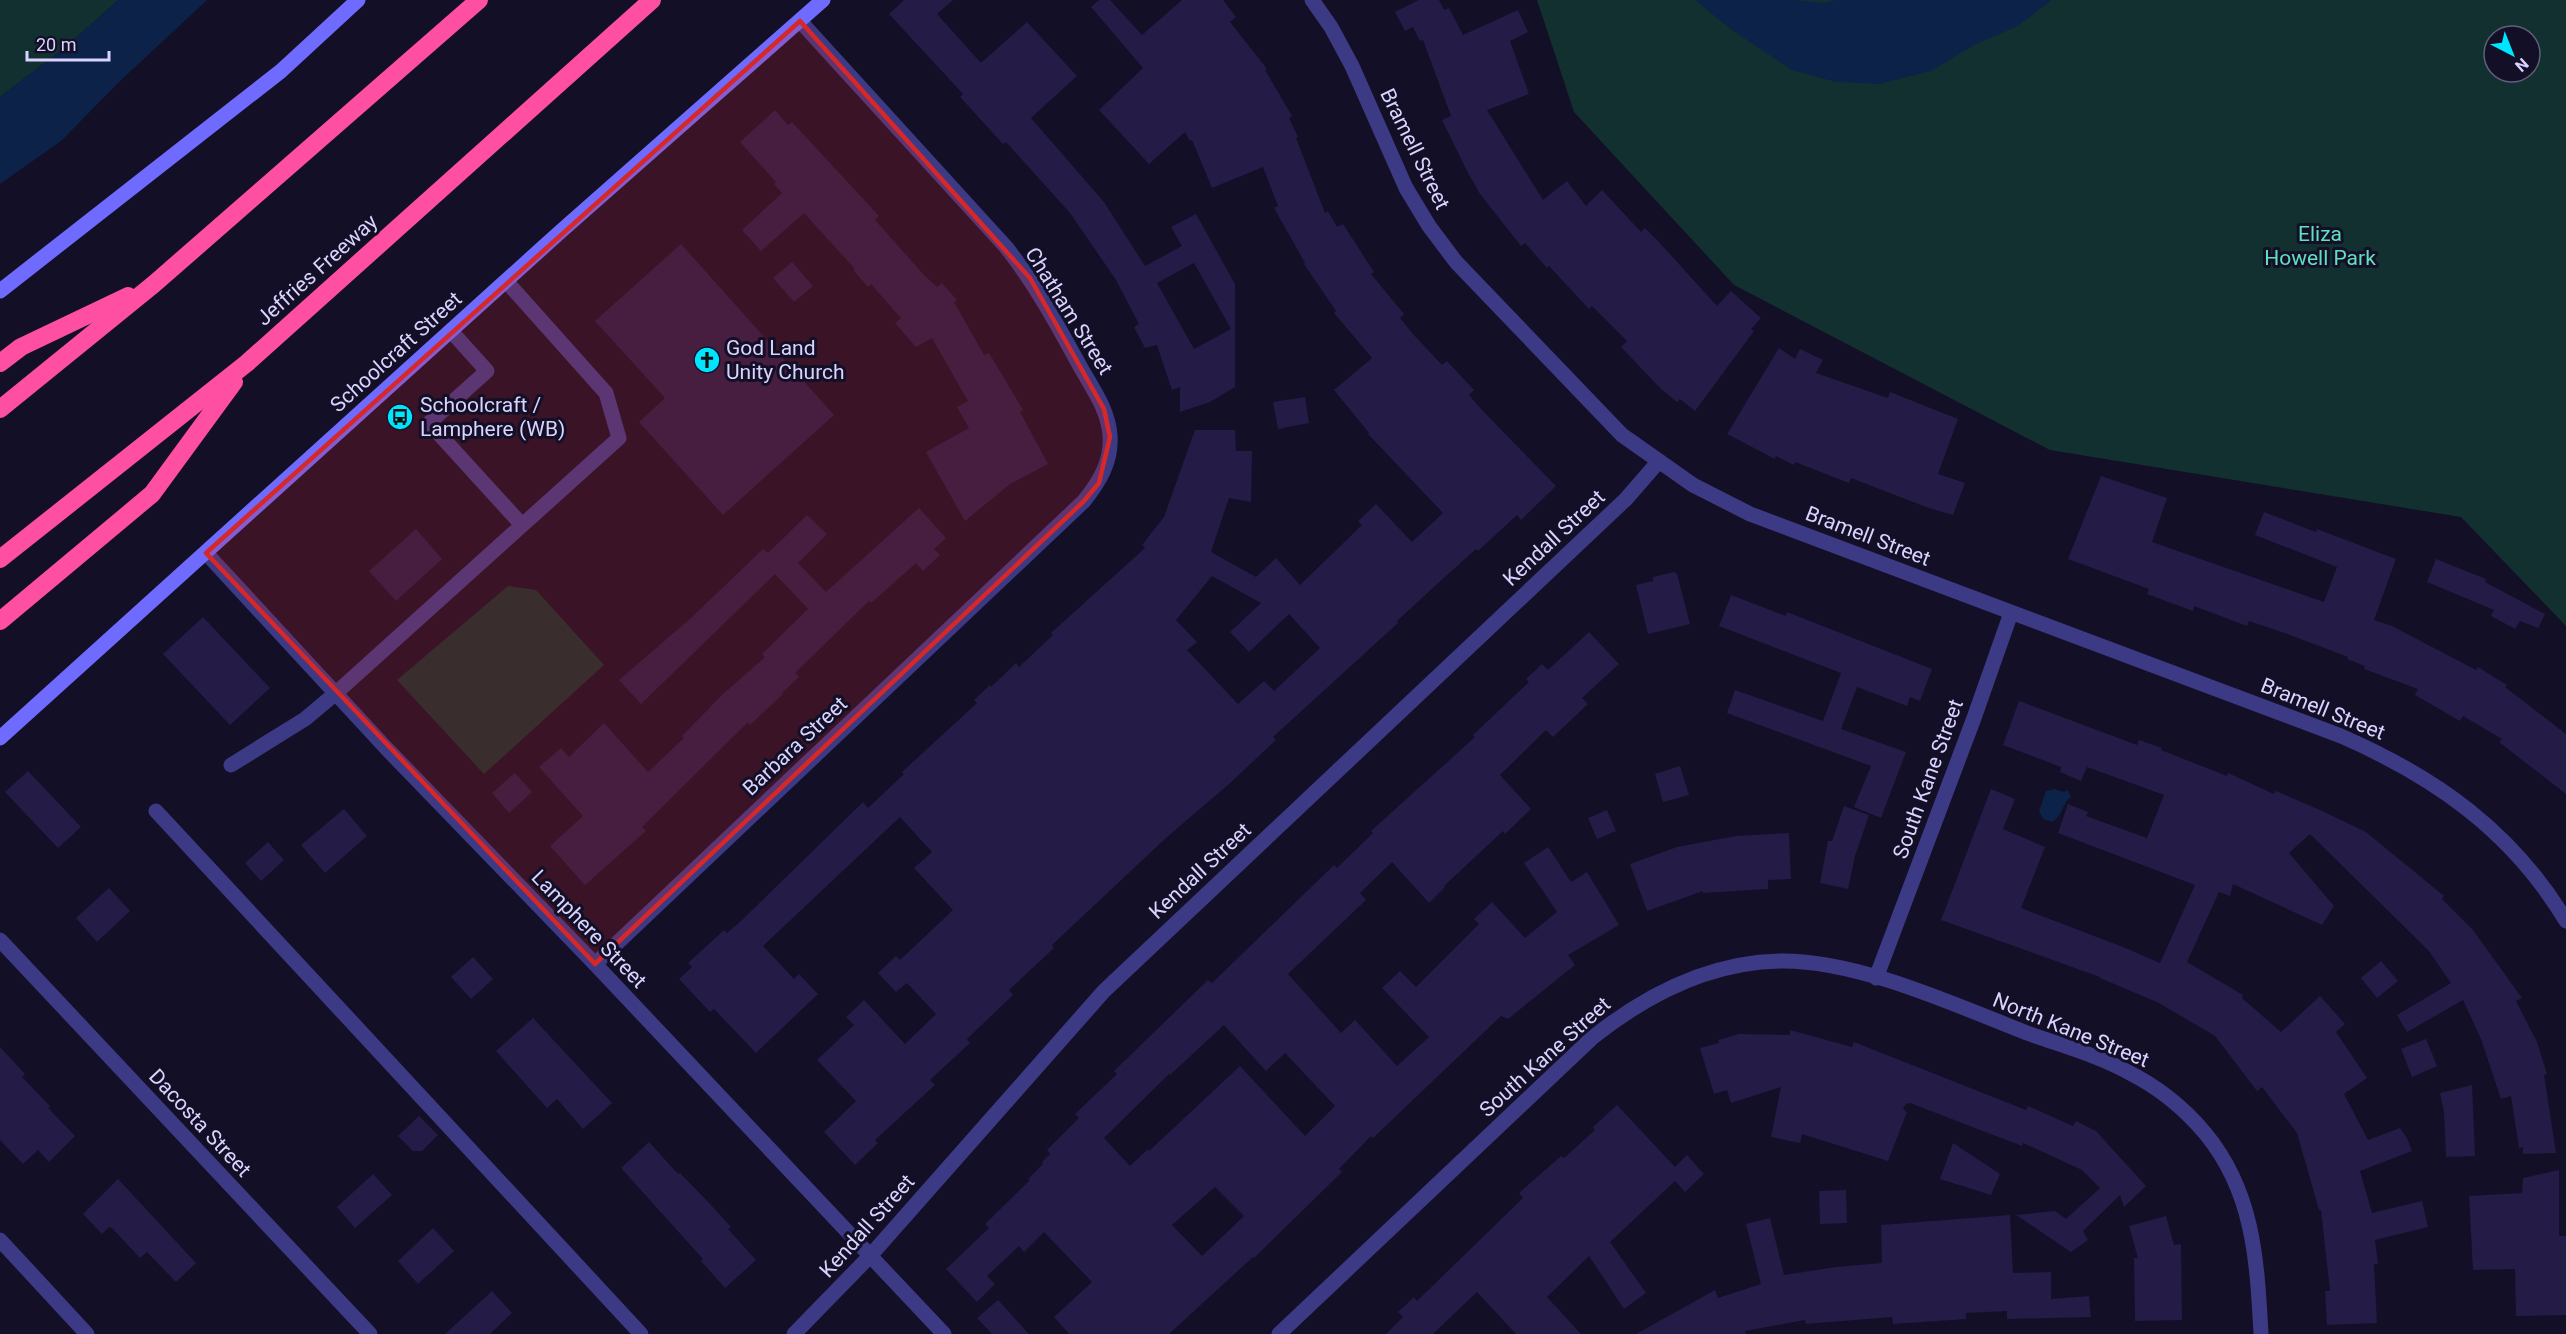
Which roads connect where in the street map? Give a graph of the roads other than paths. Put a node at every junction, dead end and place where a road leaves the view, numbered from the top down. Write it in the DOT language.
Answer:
graph roads {
  1 [pos="358,0"];
  2 [pos="479,0"];
  3 [pos="652,0"];
  4 [pos="824,0"];
  5 [pos="1312,0"];
  6 [pos="800,21"];
  7 [pos="506,281"];
  8 [pos="154,284"];
  9 [pos="0,291"];
  10 [pos="452,331"];
  11 [pos="0,363"];
  12 [pos="247,363"];
  13 [pos="0,409"];
  14 [pos="1659,461"];
  15 [pos="522,525"];
  16 [pos="206,553"];
  17 [pos="1024,558"];
  18 [pos="0,559"];
  19 [pos="2011,613"];
  20 [pos="0,621"];
  21 [pos="336,693"];
  22 [pos="0,738"];
  23 [pos="231,765"];
  24 [pos="156,811"];
  25 [pos="2566,921"];
  26 [pos="0,940"];
  27 [pos="595,964"];
  28 [pos="1876,978"];
  29 [pos="0,1240"];
  30 [pos="870,1256"];
  31 [pos="87,1334"];
  32 [pos="370,1334"];
  33 [pos="641,1334"];
  34 [pos="794,1334"];
  35 [pos="944,1334"];
  36 [pos="1279,1334"];
  37 [pos="2260,1334"];
  1 -- 9 [label="main road"];
  2 -- 8 [label="highway"];
  3 -- 12 [label="highway, Jeffries Freeway"];
  4 -- 6 [label="main road, Schoolcraft Street"];
  5 -- 14 [label="street, Bramell Street"];
  6 -- 7 [label="main road, Schoolcraft Street"];
  6 -- 17 [label="street, Chatham Street"];
  7 -- 10 [label="main road, Schoolcraft Street"];
  7 -- 15 [label="street"];
  8 -- 11 [label="highway"];
  8 -- 13 [label="highway"];
  10 -- 15 [label="street"];
  10 -- 16 [label="main road, Schoolcraft Street"];
  12 -- 18 [label="highway, Jeffries Freeway"];
  12 -- 20 [label="highway"];
  14 -- 19 [label="street, Bramell Street"];
  14 -- 30 [label="street, Kendall Street"];
  15 -- 21 [label="street"];
  16 -- 21 [label="street, Lamphere Street"];
  16 -- 22 [label="main road, Schoolcraft Street"];
  17 -- 27 [label="street, Barbara Street"];
  19 -- 25 [label="street, Bramell Street"];
  19 -- 28 [label="street, South Kane Street"];
  21 -- 23 [label="street"];
  21 -- 27 [label="street, Lamphere Street"];
  24 -- 33 [label="street"];
  26 -- 32 [label="street, Dacosta Street"];
  27 -- 30 [label="street, Lamphere Street"];
  28 -- 36 [label="street, South Kane Street"];
  28 -- 37 [label="street, North Kane Street"];
  29 -- 31 [label="street"];
  30 -- 34 [label="street, Kendall Street"];
  30 -- 35 [label="street, Lamphere Street"];
}
